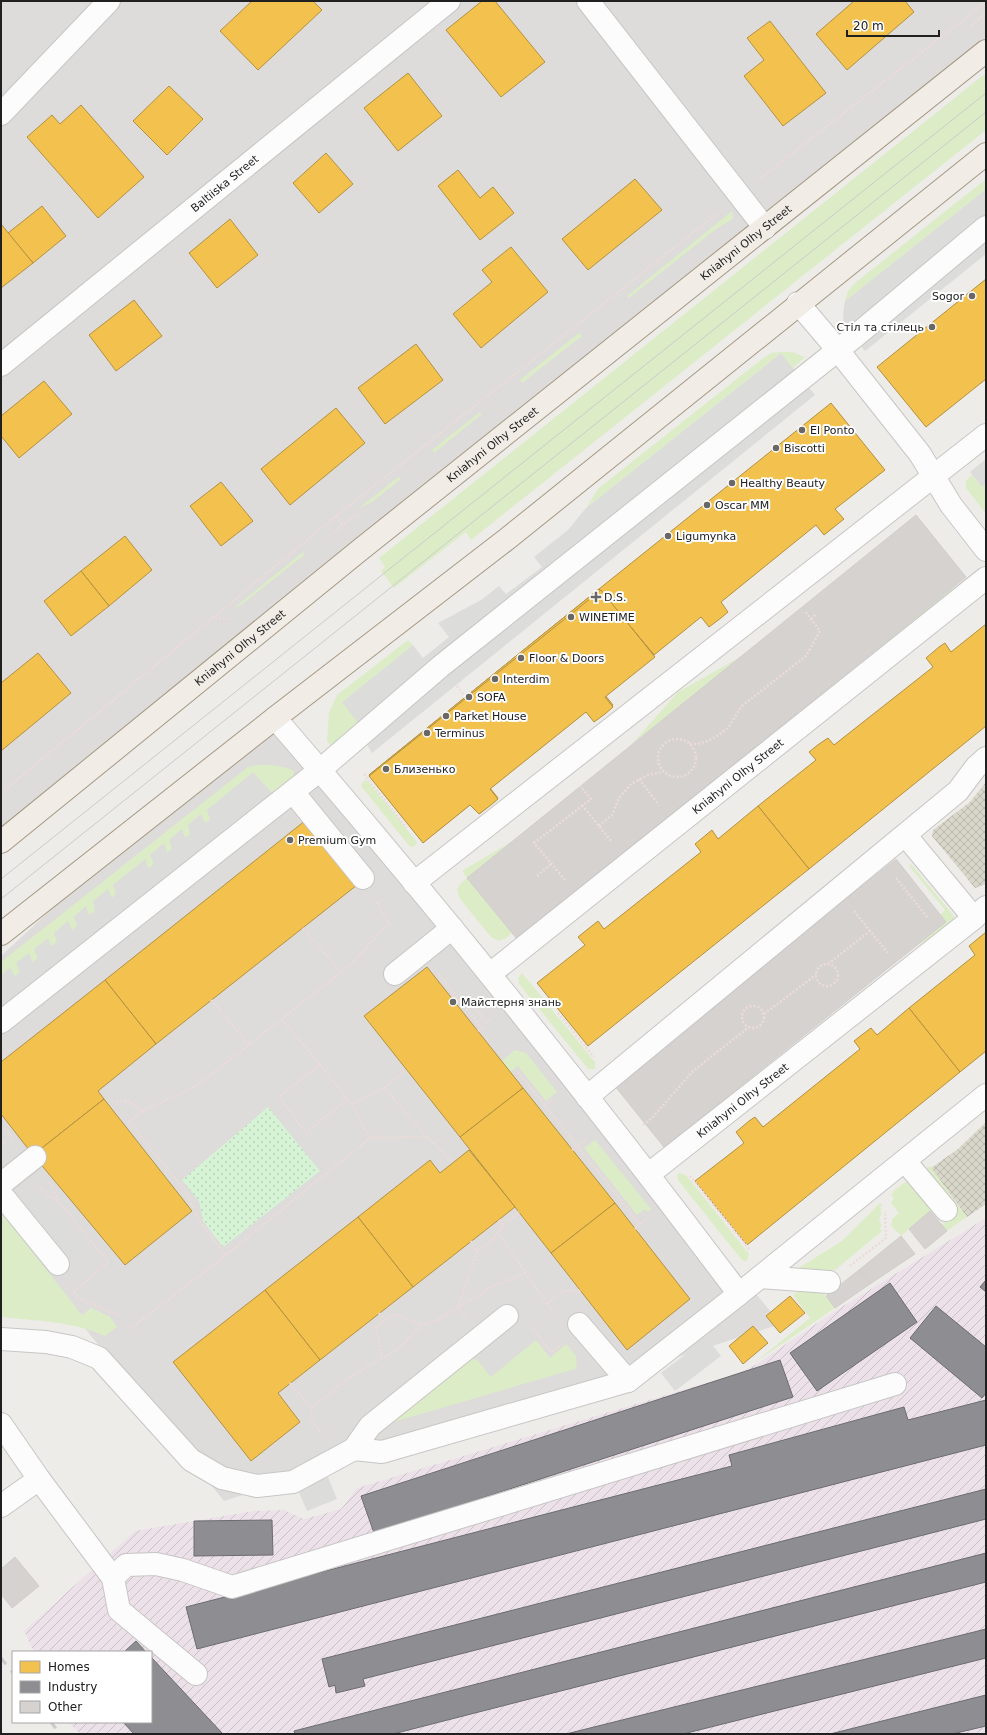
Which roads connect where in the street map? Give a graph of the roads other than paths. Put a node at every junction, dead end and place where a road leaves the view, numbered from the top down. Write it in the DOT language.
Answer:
graph roads {
  1 [pos="109,1"];
  2 [pos="449,1"];
  3 [pos="588,1"];
  4 [pos="986,51"];
  5 [pos="1,114"];
  6 [pos="986,154"];
  7 [pos="986,227"];
  8 [pos="765,228"];
  9 [pos="798,303"];
  10 [pos="837,350"];
  11 [pos="1,365"];
  12 [pos="986,435"];
  13 [pos="934,476"];
  14 [pos="986,550"];
  15 [pos="986,578"];
  16 [pos="275,718"];
  17 [pos="986,758"];
  18 [pos="320,770"];
  19 [pos="293,792"];
  20 [pos="906,836"];
  21 [pos="1,842"];
  22 [pos="363,878"];
  23 [pos="414,883"];
  24 [pos="980,912"];
  25 [pos="452,928"];
  26 [pos="1,934"];
  27 [pos="395,974"];
  28 [pos="490,974"];
  29 [pos="1,1022"];
  30 [pos="986,1095"];
  31 [pos="588,1097"];
  32 [pos="905,1161"];
  33 [pos="29,1162"];
  34 [pos="650,1174"];
  35 [pos="1,1184"];
  36 [pos="1,1194"];
  37 [pos="946,1210"];
  38 [pos="58,1264"];
  39 [pos="760,1277"];
  40 [pos="829,1282"];
  41 [pos="740,1294"];
  42 [pos="507,1316"];
  43 [pos="579,1324"];
  44 [pos="1,1339"];
  45 [pos="628,1381"];
  46 [pos="895,1384"];
  47 [pos="1,1424"];
  48 [pos="354,1449"];
  49 [pos="39,1479"];
  50 [pos="1,1506"];
  51 [pos="113,1578"];
  52 [pos="196,1674"];
  1 -- 5 [label="street"];
  2 -- 11 [label="street, Baltiiska Street"];
  3 -- 8 [label="street"];
  4 -- 8 [label="main road, Kniahyni Olhy Street"];
  6 -- 9 [label="main road"];
  7 -- 10 [label="street"];
  8 -- 21 [label="main road, Kniahyni Olhy Street"];
  9 -- 10 [label="street"];
  9 -- 16 [label="main road"];
  10 -- 13 [label="street"];
  10 -- 18 [label="street"];
  12 -- 13 [label="street"];
  13 -- 14 [label="street"];
  13 -- 23 [label="street"];
  15 -- 28 [label="street, Kniahyni Olhy Street"];
  16 -- 18 [label="street"];
  16 -- 26 [label="main road"];
  17 -- 20 [label="street"];
  18 -- 19 [label="street"];
  18 -- 23 [label="street"];
  19 -- 22 [label="street"];
  19 -- 29 [label="street"];
  20 -- 24 [label="street"];
  20 -- 31 [label="street"];
  23 -- 25 [label="street"];
  24 -- 34 [label="street, Kniahyni Olhy Street"];
  25 -- 27 [label="street"];
  25 -- 28 [label="street"];
  28 -- 31 [label="street"];
  30 -- 32 [label="street"];
  31 -- 34 [label="street"];
  32 -- 37 [label="street"];
  32 -- 39 [label="street"];
  33 -- 35 [label="street"];
  34 -- 41 [label="street"];
  36 -- 38 [label="street"];
  39 -- 40 [label="street"];
  39 -- 41 [label="street"];
  41 -- 45 [label="street"];
  42 -- 48 [label="street"];
  43 -- 45 [label="street"];
  44 -- 48 [label="street"];
  45 -- 48 [label="street"];
  46 -- 51 [label="street"];
  47 -- 49 [label="street"];
  49 -- 50 [label="street"];
  49 -- 51 [label="street"];
  51 -- 52 [label="street"];
}
